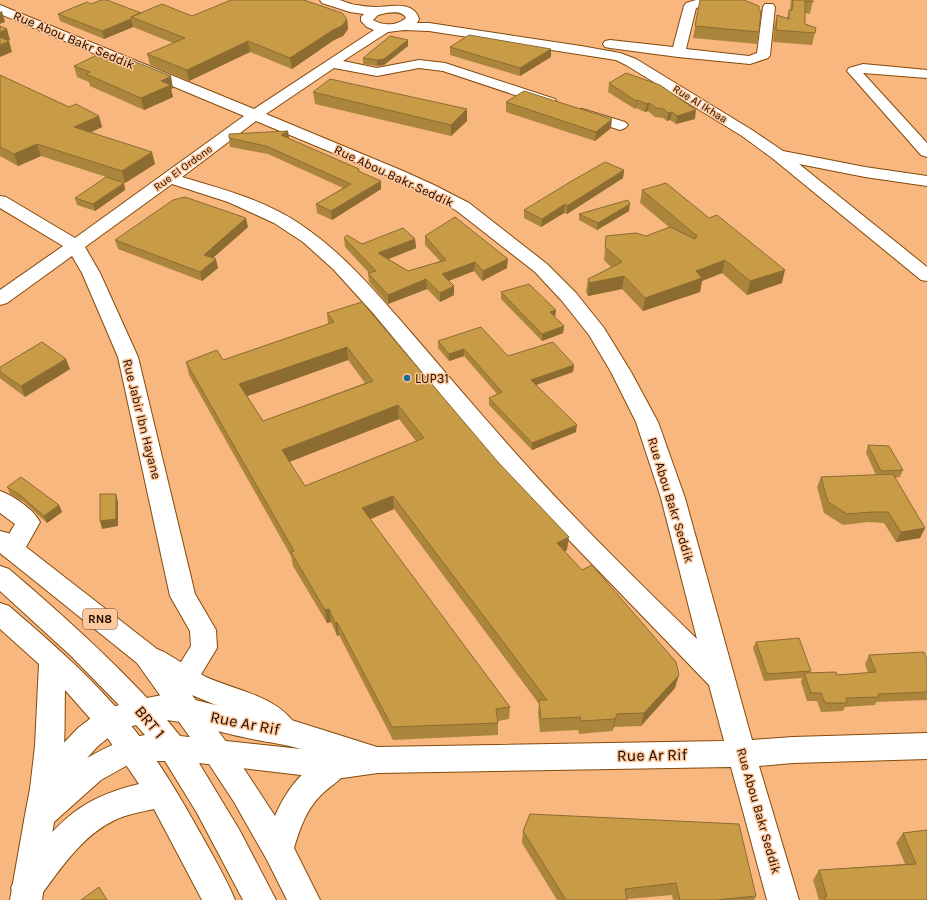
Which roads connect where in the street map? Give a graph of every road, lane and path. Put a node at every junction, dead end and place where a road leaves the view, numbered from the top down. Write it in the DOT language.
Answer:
graph roads {
  1 [pos="326,0"];
  2 [pos="742,5"];
  3 [pos="755,8"];
  4 [pos="0,9"];
  5 [pos="410,13"];
  6 [pos="374,20"];
  7 [pos="678,53"];
  8 [pos="332,63"];
  9 [pos="927,74"];
  10 [pos="255,115"];
  11 [pos="620,125"];
  12 [pos="927,152"];
  13 [pos="778,155"];
  14 [pos="865,172"];
  15 [pos="170,178"];
  16 [pos="924,179"];
  17 [pos="823,190"];
  18 [pos="0,201"];
  19 [pos="75,245"];
  20 [pos="927,276"];
  21 [pos="0,298"];
  22 [pos="0,500"];
  23 [pos="6,545"];
  24 [pos="0,576"];
  25 [pos="0,614"];
  26 [pos="146,654"];
  27 [pos="52,660"];
  28 [pos="184,678"];
  29 [pos="721,680"];
  30 [pos="187,710"];
  31 [pos="141,711"];
  32 [pos="110,720"];
  33 [pos="285,731"];
  34 [pos="927,746"];
  35 [pos="172,747"];
  36 [pos="133,750"];
  37 [pos="217,752"];
  38 [pos="743,754"];
  39 [pos="378,760"];
  40 [pos="335,766"];
  41 [pos="161,793"];
  42 [pos="42,802"];
  43 [pos="278,849"];
  44 [pos="26,894"];
  45 [pos="219,900"];
  46 [pos="260,900"];
  47 [pos="304,900"];
  48 [pos="783,900"];
  1 -- 6 [label="street"];
  2 -- 7 [label="street"];
  3 -- 7 [label="street"];
  4 -- 10 [label="street, Rue Abou Bakr Seddik"];
  5 -- 6 [label="street"];
  5 -- 6 [label="street, Rue El Ordone"];
  5 -- 7 [label="street"];
  5 -- 13 [label="street, Rue Al Ikhaa"];
  6 -- 8 [label="street, Rue El Ordone"];
  8 -- 10 [label="street, Rue El Ordone"];
  8 -- 11 [label="street"];
  9 -- 12 [label="street"];
  10 -- 15 [label="street, Rue El Ordone"];
  10 -- 29 [label="street, Rue Abou Bakr Seddik"];
  13 -- 14 [label="street"];
  13 -- 17 [label="street, Rue Al Ikhaa"];
  14 -- 16 [label="street"];
  14 -- 17 [label="street"];
  15 -- 19 [label="street, Rue El Ordone"];
  15 -- 29 [label="street"];
  17 -- 20 [label="street, Rue Al Ikhaa"];
  18 -- 19 [label="street, Rue Jabir Ibn Hayane"];
  19 -- 21 [label="street, Rue El Ordone"];
  19 -- 28 [label="street, Rue Jabir Ibn Hayane"];
  22 -- 23 [label="street"];
  23 -- 26 [label="street, RN8"];
  24 -- 31 [label="street, BRT 1"];
  25 -- 27 [label="street"];
  26 -- 28 [label="street"];
  26 -- 30 [label="street, RN8"];
  27 -- 32 [label="street"];
  27 -- 42 [label="street"];
  28 -- 33 [label="street"];
  29 -- 38 [label="street, Rue Abou Bakr Seddik"];
  30 -- 31 [label="street, Rue Ar Rif"];
  30 -- 33 [label="street, Rue Ar Rif"];
  30 -- 37 [label="street, RN8"];
  31 -- 32 [label="street, Rue Ar Rif"];
  31 -- 35 [label="street, BRT 1"];
  32 -- 36 [label="street"];
  32 -- 42 [label="street"];
  33 -- 39 [label="street, Rue Ar Rif"];
  34 -- 38 [label="street, Rue Ar Rif"];
  35 -- 36 [label="street, Rue Ar Rif"];
  35 -- 37 [label="street, Rue Ar Rif"];
  35 -- 46 [label="street, BRT 1"];
  36 -- 41 [label="street"];
  36 -- 42 [label="street, Rue Ar Rif"];
  37 -- 40 [label="street, Rue Ar Rif"];
  37 -- 43 [label="street, RN8"];
  38 -- 39 [label="street, Rue Ar Rif"];
  38 -- 48 [label="street, Rue Abou Bakr Seddik"];
  39 -- 40 [label="street, Rue Ar Rif"];
  40 -- 43 [label="street"];
  41 -- 44 [label="street"];
  41 -- 45 [label="street"];
  42 -- 44 [label="street"];
  43 -- 47 [label="street, RN8"];
}
